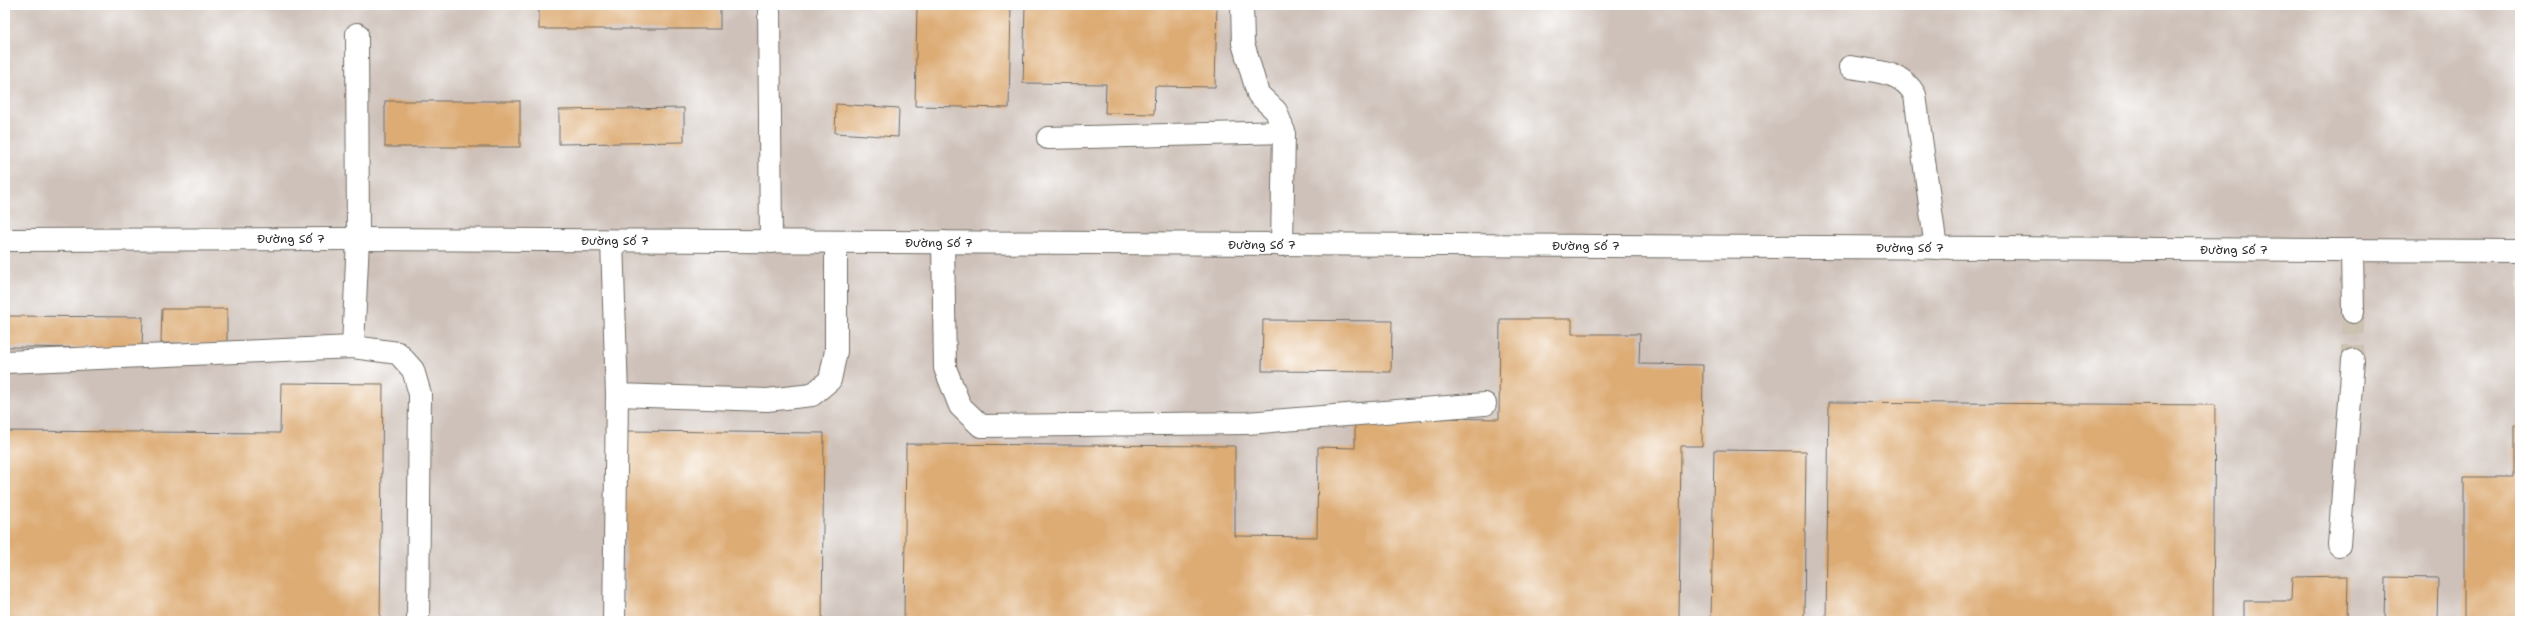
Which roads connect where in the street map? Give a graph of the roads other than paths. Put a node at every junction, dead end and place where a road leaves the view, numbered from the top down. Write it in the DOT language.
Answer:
graph roads {
  1 [pos="769,5"];
  2 [pos="1242,5"];
  3 [pos="357,34"];
  4 [pos="1850,67"];
  5 [pos="1284,132"];
  6 [pos="1048,138"];
  7 [pos="358,238"];
  8 [pos="5,240"];
  9 [pos="612,241"];
  10 [pos="771,242"];
  11 [pos="836,242"];
  12 [pos="943,242"];
  13 [pos="1282,245"];
  14 [pos="1936,248"];
  15 [pos="2352,250"];
  16 [pos="2520,251"];
  17 [pos="2353,312"];
  18 [pos="353,347"];
  19 [pos="2353,360"];
  20 [pos="5,362"];
  21 [pos="617,395"];
  22 [pos="1485,404"];
  23 [pos="2339,545"];
  24 [pos="418,621"];
  25 [pos="614,621"];
  1 -- 10 [label="street"];
  2 -- 5 [label="street"];
  3 -- 7 [label="street"];
  4 -- 14 [label="street"];
  5 -- 6 [label="street"];
  5 -- 13 [label="street"];
  7 -- 8 [label="street, Đường Số 7"];
  7 -- 9 [label="street, Đường Số 7"];
  7 -- 18 [label="street"];
  9 -- 10 [label="street, Đường Số 7"];
  9 -- 21 [label="street"];
  10 -- 11 [label="street, Đường Số 7"];
  11 -- 12 [label="street, Đường Số 7"];
  11 -- 21 [label="street"];
  12 -- 13 [label="street, Đường Số 7"];
  12 -- 22 [label="street"];
  13 -- 14 [label="street, Đường Số 7"];
  14 -- 15 [label="street, Đường Số 7"];
  15 -- 16 [label="street, Đường Số 7"];
  15 -- 17 [label="street"];
  18 -- 20 [label="street"];
  18 -- 24 [label="street"];
  19 -- 23 [label="street"];
  21 -- 25 [label="street"];
}
